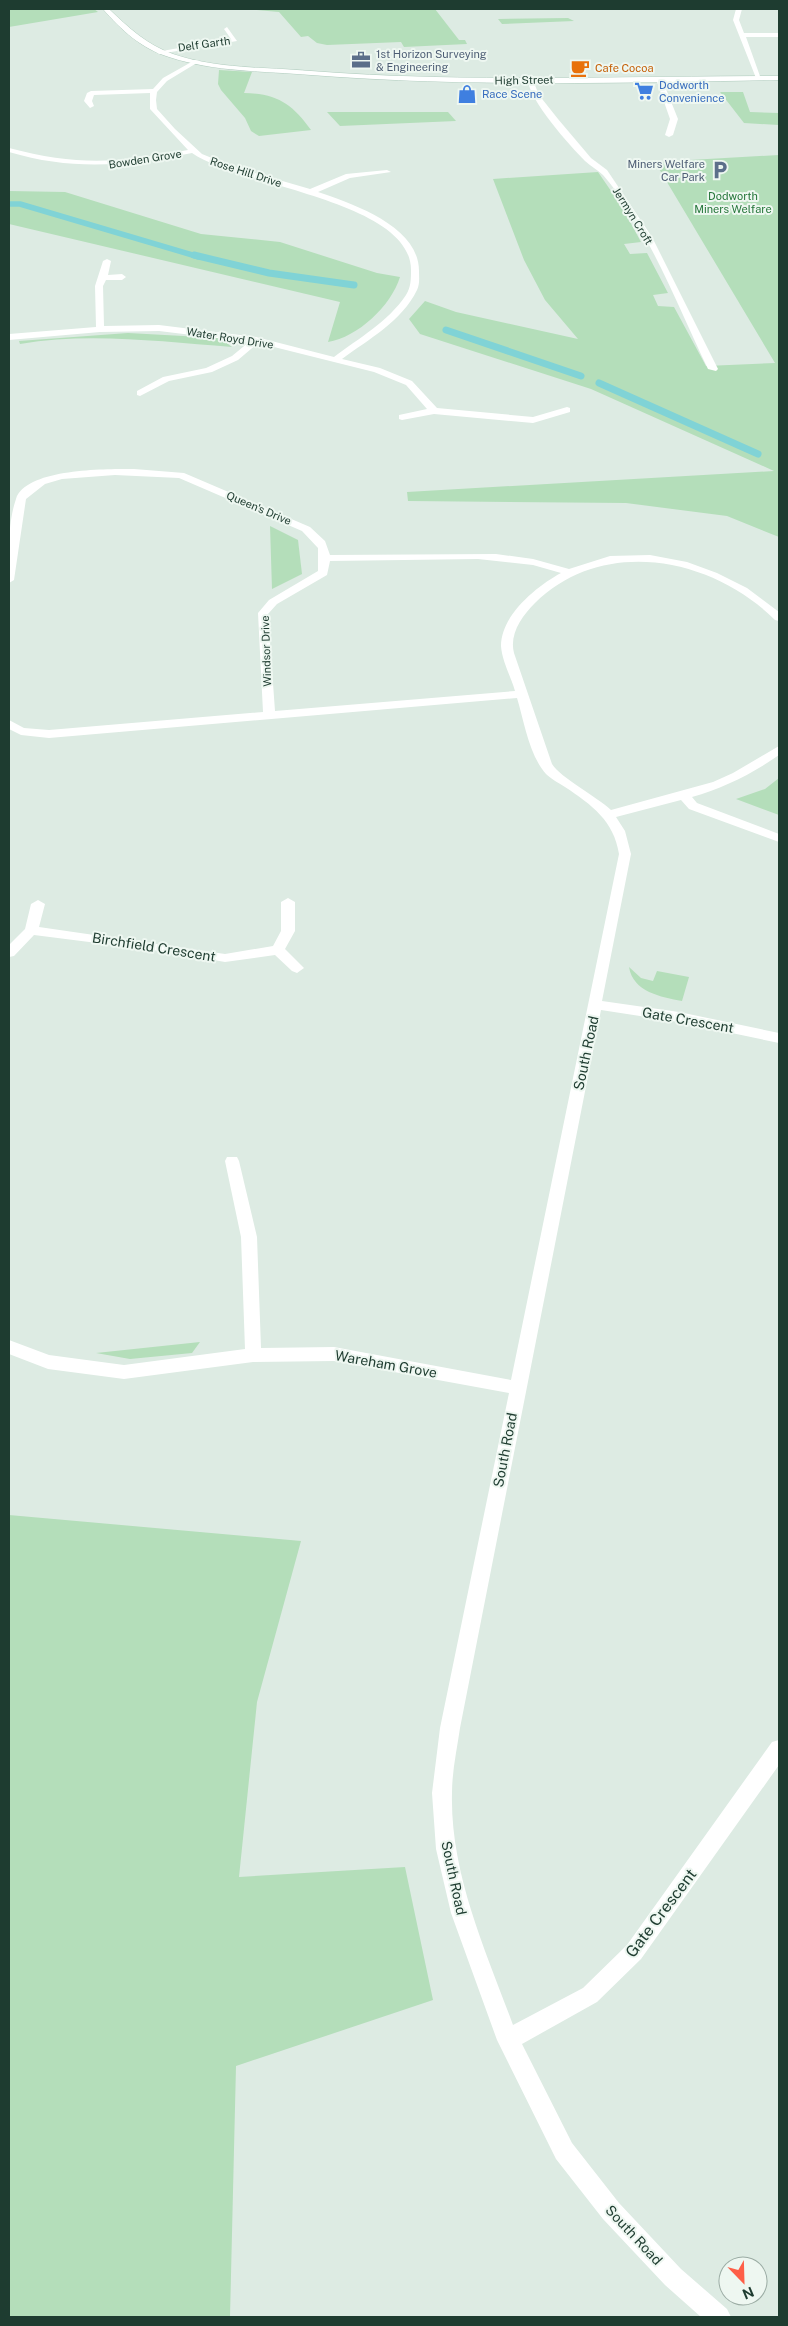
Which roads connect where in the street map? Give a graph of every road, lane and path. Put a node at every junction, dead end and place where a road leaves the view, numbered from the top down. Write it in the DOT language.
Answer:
graph roads {
  1 [pos="106,9"];
  2 [pos="740,9"];
  3 [pos="227,30"];
  4 [pos="743,35"];
  5 [pos="779,35"];
  6 [pos="159,52"];
  7 [pos="197,61"];
  8 [pos="659,78"];
  9 [pos="759,78"];
  10 [pos="779,78"];
  11 [pos="530,80"];
  12 [pos="152,91"];
  13 [pos="90,106"];
  14 [pos="669,135"];
  15 [pos="9,150"];
  16 [pos="192,151"];
  17 [pos="387,172"];
  18 [pos="310,192"];
  19 [pos="106,260"];
  20 [pos="122,277"];
  21 [pos="103,278"];
  22 [pos="100,329"];
  23 [pos="9,338"];
  24 [pos="256,340"];
  25 [pos="336,359"];
  26 [pos="713,368"];
  27 [pos="140,393"];
  28 [pos="567,410"];
  29 [pos="434,411"];
  30 [pos="402,418"];
  31 [pos="326,558"];
  32 [pos="569,572"];
  33 [pos="9,580"];
  34 [pos="779,618"];
  35 [pos="523,694"];
  36 [pos="269,716"];
  37 [pos="9,724"];
  38 [pos="779,750"];
  39 [pos="684,796"];
  40 [pos="608,814"];
  41 [pos="779,838"];
  42 [pos="288,902"];
  43 [pos="38,904"];
  44 [pos="30,930"];
  45 [pos="278,950"];
  46 [pos="9,953"];
  47 [pos="297,968"];
  48 [pos="596,1005"];
  49 [pos="779,1038"];
  50 [pos="232,1161"];
  51 [pos="9,1346"];
  52 [pos="253,1355"];
  53 [pos="518,1388"];
  54 [pos="779,1750"];
  55 [pos="508,2040"];
  56 [pos="719,2317"];
  1 -- 6 [label="street, High Street"];
  2 -- 4 [label="street"];
  3 -- 6 [label="street, Delf Garth"];
  4 -- 5 [label="street"];
  4 -- 9 [label="street"];
  6 -- 7 [label="street, High Street"];
  7 -- 11 [label="street, High Street"];
  7 -- 12 [label="street"];
  8 -- 9 [label="street, High Street"];
  8 -- 11 [label="street, High Street"];
  8 -- 14 [label="street"];
  9 -- 10 [label="street, High Street"];
  11 -- 26 [label="street, Jermyn Croft"];
  12 -- 13 [label="street"];
  12 -- 16 [label="street, Rose Hill Drive"];
  15 -- 16 [label="street, Bowden Grove"];
  16 -- 18 [label="street, Rose Hill Drive"];
  17 -- 18 [label="street"];
  18 -- 25 [label="street, Rose Hill Drive"];
  19 -- 21 [label="street"];
  20 -- 21 [label="street"];
  21 -- 22 [label="street"];
  22 -- 23 [label="street, Water Royd Drive"];
  22 -- 24 [label="street, Water Royd Drive"];
  24 -- 25 [label="street, Water Royd Drive"];
  24 -- 27 [label="street"];
  25 -- 29 [label="street, Water Royd Drive"];
  28 -- 29 [label="street"];
  29 -- 30 [label="street"];
  31 -- 32 [label="street"];
  31 -- 33 [label="street, Queen's Drive"];
  31 -- 36 [label="street, Windsor Drive"];
  32 -- 34 [label="street, South Road"];
  32 -- 35 [label="street, South Road"];
  35 -- 36 [label="street"];
  35 -- 40 [label="street, South Road"];
  36 -- 37 [label="street"];
  38 -- 39 [label="street"];
  39 -- 40 [label="street"];
  39 -- 41 [label="street"];
  40 -- 48 [label="street, South Road"];
  42 -- 45 [label="street"];
  43 -- 44 [label="street"];
  44 -- 45 [label="street, Birchfield Crescent"];
  44 -- 46 [label="street"];
  45 -- 47 [label="street"];
  48 -- 49 [label="street, Gate Crescent"];
  48 -- 53 [label="street, South Road"];
  50 -- 52 [label="street"];
  51 -- 52 [label="street, Wareham Grove"];
  52 -- 53 [label="street, Wareham Grove"];
  53 -- 55 [label="street, South Road"];
  54 -- 55 [label="street, Gate Crescent"];
  55 -- 56 [label="street, South Road"];
}
